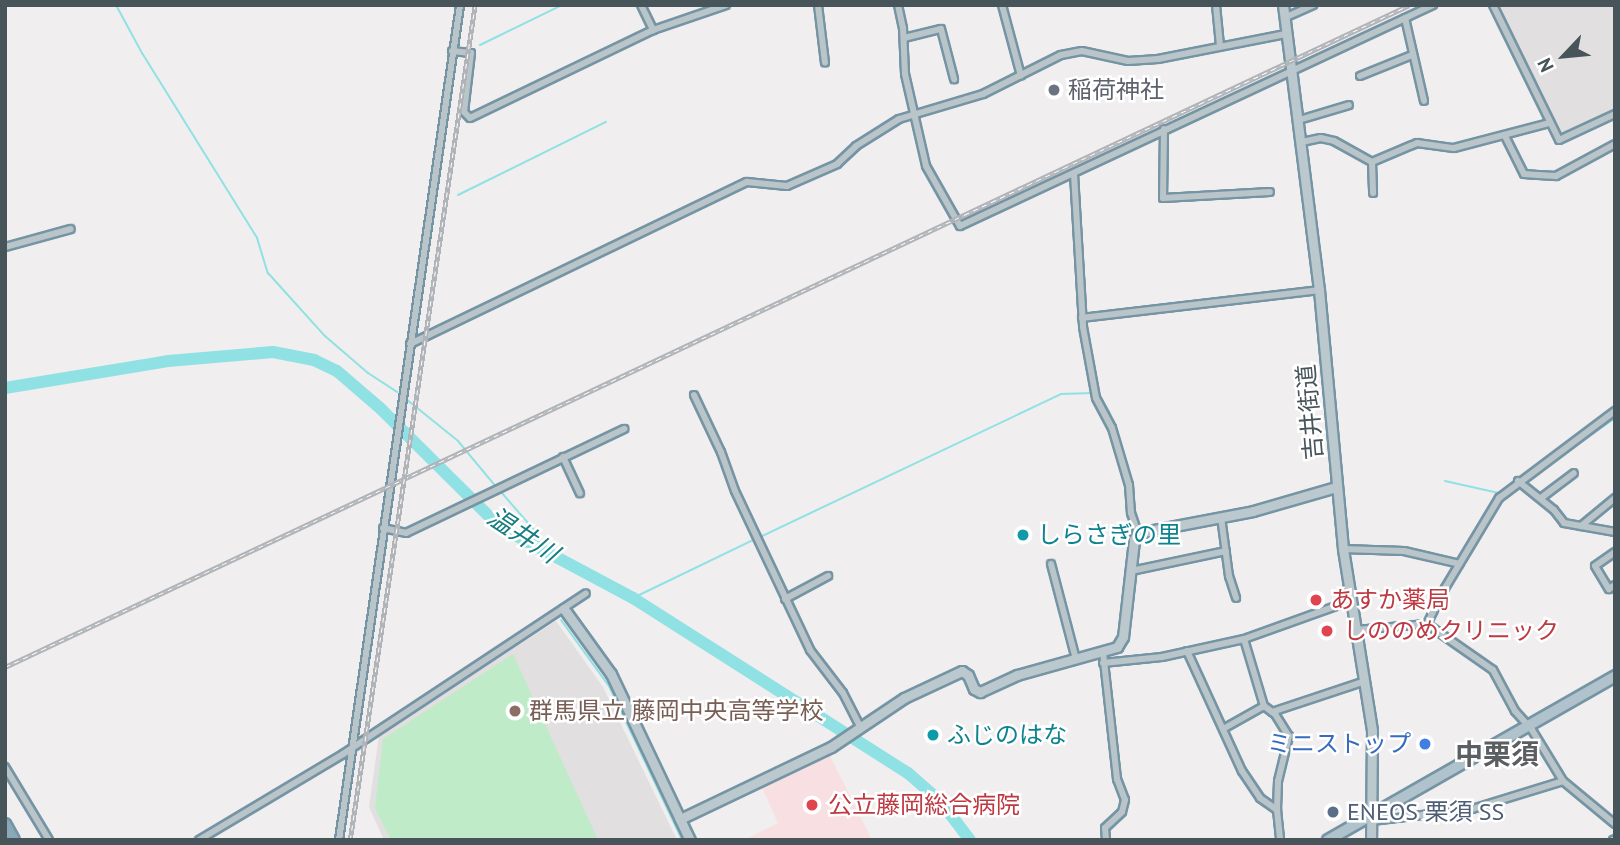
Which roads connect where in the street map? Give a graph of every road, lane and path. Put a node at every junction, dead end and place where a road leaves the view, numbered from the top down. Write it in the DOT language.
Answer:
graph roads {
  1 [pos="460,5"];
  2 [pos="641,5"];
  3 [pos="726,5"];
  4 [pos="818,5"];
  5 [pos="898,5"];
  6 [pos="1002,5"];
  7 [pos="1216,5"];
  8 [pos="1283,5"];
  9 [pos="1313,5"];
  10 [pos="1433,5"];
  11 [pos="1493,5"];
  12 [pos="1284,18"];
  13 [pos="1405,18"];
  14 [pos="653,30"];
  15 [pos="1286,34"];
  16 [pos="904,38"];
  17 [pos="1220,46"];
  18 [pos="452,51"];
  19 [pos="1412,55"];
  20 [pos="825,63"];
  21 [pos="1292,70"];
  22 [pos="1021,76"];
  23 [pos="1360,76"];
  24 [pos="954,79"];
  25 [pos="1424,101"];
  26 [pos="1349,105"];
  27 [pos="1615,114"];
  28 [pos="915,115"];
  29 [pos="1299,120"];
  30 [pos="1549,123"];
  31 [pos="1164,129"];
  32 [pos="1505,136"];
  33 [pos="1302,142"];
  34 [pos="1615,144"];
  35 [pos="1372,162"];
  36 [pos="1074,174"];
  37 [pos="1270,192"];
  38 [pos="1373,193"];
  39 [pos="71,229"];
  40 [pos="5,247"];
  41 [pos="1319,290"];
  42 [pos="1082,318"];
  43 [pos="410,344"];
  44 [pos="694,395"];
  45 [pos="1615,411"];
  46 [pos="624,429"];
  47 [pos="564,457"];
  48 [pos="1574,473"];
  49 [pos="1518,481"];
  50 [pos="1336,487"];
  51 [pos="580,493"];
  52 [pos="1541,498"];
  53 [pos="1615,498"];
  54 [pos="1221,517"];
  55 [pos="1581,526"];
  56 [pos="383,528"];
  57 [pos="1615,532"];
  58 [pos="1138,533"];
  59 [pos="1343,549"];
  60 [pos="1226,551"];
  61 [pos="1615,552"];
  62 [pos="1051,564"];
  63 [pos="1460,564"];
  64 [pos="1131,571"];
  65 [pos="828,576"];
  66 [pos="1615,585"];
  67 [pos="586,593"];
  68 [pos="1236,598"];
  69 [pos="785,599"];
  70 [pos="1350,601"];
  71 [pos="564,608"];
  72 [pos="1427,624"];
  73 [pos="1355,630"];
  74 [pos="1244,639"];
  75 [pos="1187,651"];
  76 [pos="1103,652"];
  77 [pos="1076,659"];
  78 [pos="1103,663"];
  79 [pos="1615,676"];
  80 [pos="1366,681"];
  81 [pos="1264,706"];
  82 [pos="1272,712"];
  83 [pos="1529,726"];
  84 [pos="860,727"];
  85 [pos="1223,729"];
  86 [pos="352,748"];
  87 [pos="5,767"];
  88 [pos="1563,781"];
  89 [pos="1277,810"];
  90 [pos="1372,818"];
  91 [pos="680,819"];
  92 [pos="5,824"];
  93 [pos="1615,824"];
  94 [pos="14,840"];
  95 [pos="49,840"];
  96 [pos="199,840"];
  97 [pos="339,840"];
  98 [pos="690,840"];
  99 [pos="1106,840"];
  100 [pos="1280,840"];
  101 [pos="1328,840"];
  102 [pos="1371,840"];
  1 -- 18 [label="street"];
  2 -- 14 [label="street"];
  3 -- 14 [label="street"];
  4 -- 20 [label="street"];
  5 -- 16 [label="street"];
  6 -- 22 [label="street"];
  7 -- 17 [label="street"];
  8 -- 12 [label="street, 吉井街道"];
  9 -- 12 [label="street"];
  10 -- 13 [label="street"];
  11 -- 30 [label="street"];
  12 -- 15 [label="street, 吉井街道"];
  13 -- 19 [label="street"];
  13 -- 21 [label="street"];
  14 -- 18 [label="street"];
  15 -- 17 [label="street"];
  15 -- 21 [label="street, 吉井街道"];
  16 -- 24 [label="street"];
  16 -- 28 [label="street"];
  17 -- 22 [label="street"];
  18 -- 43 [label="street"];
  19 -- 23 [label="street"];
  19 -- 25 [label="street"];
  21 -- 29 [label="street, 吉井街道"];
  21 -- 31 [label="street"];
  22 -- 28 [label="street"];
  26 -- 29 [label="street"];
  27 -- 30 [label="street"];
  28 -- 36 [label="street"];
  28 -- 43 [label="street"];
  29 -- 33 [label="street, 吉井街道"];
  30 -- 32 [label="street"];
  31 -- 36 [label="street"];
  31 -- 37 [label="street"];
  32 -- 34 [label="street"];
  32 -- 35 [label="street"];
  33 -- 35 [label="street"];
  33 -- 41 [label="street, 吉井街道"];
  35 -- 38 [label="street"];
  36 -- 42 [label="street"];
  39 -- 40 [label="street"];
  41 -- 42 [label="street"];
  41 -- 50 [label="street, 吉井街道"];
  42 -- 58 [label="street"];
  43 -- 56 [label="street"];
  44 -- 69 [label="street"];
  45 -- 49 [label="street"];
  46 -- 47 [label="street"];
  47 -- 51 [label="street"];
  47 -- 56 [label="street"];
  48 -- 52 [label="street"];
  49 -- 52 [label="street"];
  49 -- 63 [label="street"];
  50 -- 54 [label="street"];
  50 -- 59 [label="street, 吉井街道"];
  52 -- 55 [label="street"];
  53 -- 55 [label="street"];
  54 -- 58 [label="street"];
  54 -- 60 [label="street"];
  55 -- 57 [label="street"];
  56 -- 86 [label="street"];
  58 -- 64 [label="street"];
  59 -- 63 [label="street"];
  59 -- 70 [label="street, 吉井街道"];
  60 -- 64 [label="street"];
  60 -- 68 [label="street"];
  61 -- 66 [label="street"];
  62 -- 77 [label="street"];
  63 -- 72 [label="street"];
  64 -- 76 [label="street"];
  65 -- 69 [label="street"];
  67 -- 71 [label="street"];
  69 -- 84 [label="street"];
  70 -- 73 [label="street, 吉井街道"];
  70 -- 74 [label="street"];
  71 -- 86 [label="street"];
  71 -- 91 [label="street"];
  72 -- 73 [label="street"];
  72 -- 83 [label="street"];
  73 -- 80 [label="street, 吉井街道"];
  74 -- 75 [label="street"];
  74 -- 81 [label="street"];
  75 -- 78 [label="street"];
  75 -- 85 [label="street"];
  76 -- 77 [label="street"];
  76 -- 78 [label="street"];
  77 -- 84 [label="street"];
  78 -- 99 [label="street"];
  79 -- 83 [label="main road"];
  80 -- 82 [label="street"];
  80 -- 90 [label="street, 吉井街道"];
  81 -- 82 [label="street"];
  81 -- 85 [label="street"];
  82 -- 89 [label="street"];
  83 -- 88 [label="street"];
  83 -- 90 [label="main road"];
  84 -- 91 [label="street"];
  85 -- 89 [label="street"];
  86 -- 96 [label="street"];
  86 -- 97 [label="street"];
  87 -- 95 [label="street"];
  88 -- 90 [label="street"];
  88 -- 93 [label="street"];
  89 -- 100 [label="street"];
  90 -- 101 [label="main road"];
  90 -- 102 [label="street, 吉井街道"];
  91 -- 98 [label="street"];
  92 -- 94 [label="highway"];
}
